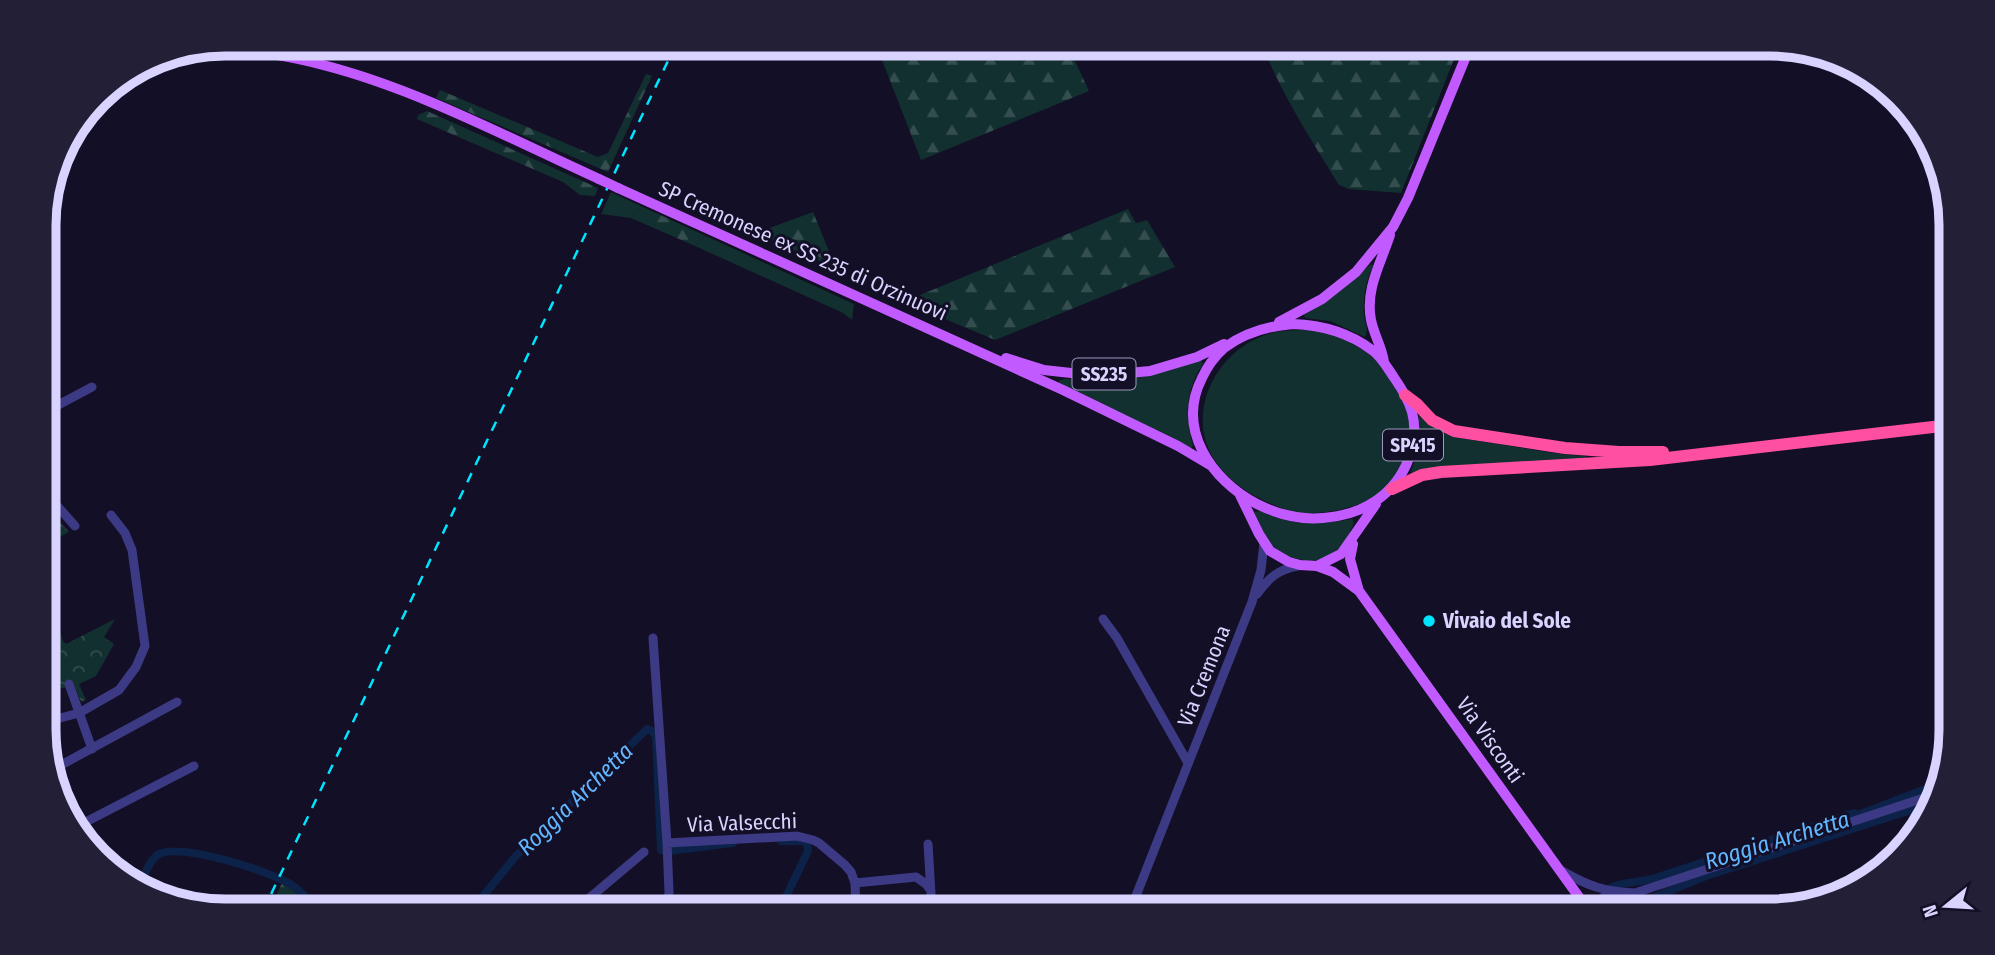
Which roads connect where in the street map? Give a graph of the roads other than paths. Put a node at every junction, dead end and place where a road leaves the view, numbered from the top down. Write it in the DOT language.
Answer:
graph roads {
  1 [pos="282,56"];
  2 [pos="1466,56"];
  3 [pos="1393,227"];
  4 [pos="1274,326"];
  5 [pos="1233,342"];
  6 [pos="972,349"];
  7 [pos="1384,362"];
  8 [pos="92,387"];
  9 [pos="1405,395"];
  10 [pos="56,406"];
  11 [pos="1939,426"];
  12 [pos="1720,452"];
  13 [pos="1210,466"];
  14 [pos="1392,489"];
  15 [pos="1240,495"];
  16 [pos="1380,499"];
  17 [pos="56,504"];
  18 [pos="111,515"];
  19 [pos="75,526"];
  20 [pos="1359,530"];
  21 [pos="1264,543"];
  22 [pos="1300,565"];
  23 [pos="1317,566"];
  24 [pos="1359,592"];
  25 [pos="1252,602"];
  26 [pos="1103,619"];
  27 [pos="653,638"];
  28 [pos="69,684"];
  29 [pos="177,702"];
  30 [pos="79,713"];
  31 [pos="56,719"];
  32 [pos="92,749"];
  33 [pos="1188,763"];
  34 [pos="60,766"];
  35 [pos="194,766"];
  36 [pos="1925,798"];
  37 [pos="84,823"];
  38 [pos="928,844"];
  39 [pos="667,848"];
  40 [pos="644,852"];
  41 [pos="1558,869"];
  42 [pos="855,883"];
  43 [pos="931,891"];
  44 [pos="1609,892"];
  45 [pos="1635,893"];
  46 [pos="588,899"];
  47 [pos="668,899"];
  48 [pos="856,899"];
  49 [pos="931,899"];
  50 [pos="1135,899"];
  51 [pos="1582,899"];
  52 [pos="1601,899"];
  53 [pos="1629,899"];
  1 -- 6 [label="main road, SP Cremonese ex SS 235 di Orzinuovi, bridge"];
  2 -- 3 [label="main road, SP415"];
  3 -- 4 [label="main road, SP415"];
  3 -- 7 [label="main road, SP415"];
  4 -- 5 [label="main road, SP415"];
  4 -- 7 [label="main road, SP415"];
  5 -- 6 [label="main road, SS235"];
  5 -- 13 [label="main road, SP415"];
  6 -- 13 [label="main road, SS235"];
  7 -- 9 [label="main road, SP415"];
  8 -- 10 [label="street"];
  9 -- 12 [label="highway, SP415"];
  9 -- 14 [label="main road, SP415"];
  11 -- 12 [label="highway"];
  12 -- 14 [label="highway, SP415"];
  13 -- 15 [label="main road, SP415"];
  14 -- 16 [label="main road, SP415"];
  15 -- 16 [label="main road, SP415"];
  15 -- 21 [label="main road"];
  16 -- 20 [label="main road"];
  17 -- 19 [label="street"];
  18 -- 30 [label="street"];
  20 -- 23 [label="main road"];
  20 -- 24 [label="main road"];
  21 -- 22 [label="main road"];
  21 -- 25 [label="street, Via Cremona"];
  22 -- 23 [label="main road"];
  22 -- 25 [label="street, Via Cremona"];
  23 -- 24 [label="main road"];
  24 -- 41 [label="main road, Via Visconti"];
  25 -- 33 [label="street, Via Cremona"];
  26 -- 33 [label="street, Via Cremona"];
  27 -- 39 [label="street"];
  28 -- 30 [label="street"];
  29 -- 32 [label="street"];
  30 -- 31 [label="street"];
  30 -- 32 [label="street"];
  32 -- 34 [label="street"];
  33 -- 50 [label="street, Via Cremona"];
  35 -- 37 [label="street"];
  36 -- 45 [label="street"];
  38 -- 43 [label="street"];
  39 -- 42 [label="street, Via Valsecchi"];
  39 -- 47 [label="street"];
  40 -- 46 [label="street"];
  41 -- 44 [label="street"];
  41 -- 51 [label="main road, Via Visconti"];
  42 -- 43 [label="street"];
  42 -- 48 [label="street"];
  43 -- 49 [label="street"];
  44 -- 45 [label="street"];
  44 -- 52 [label="street"];
  45 -- 53 [label="street"];
}
